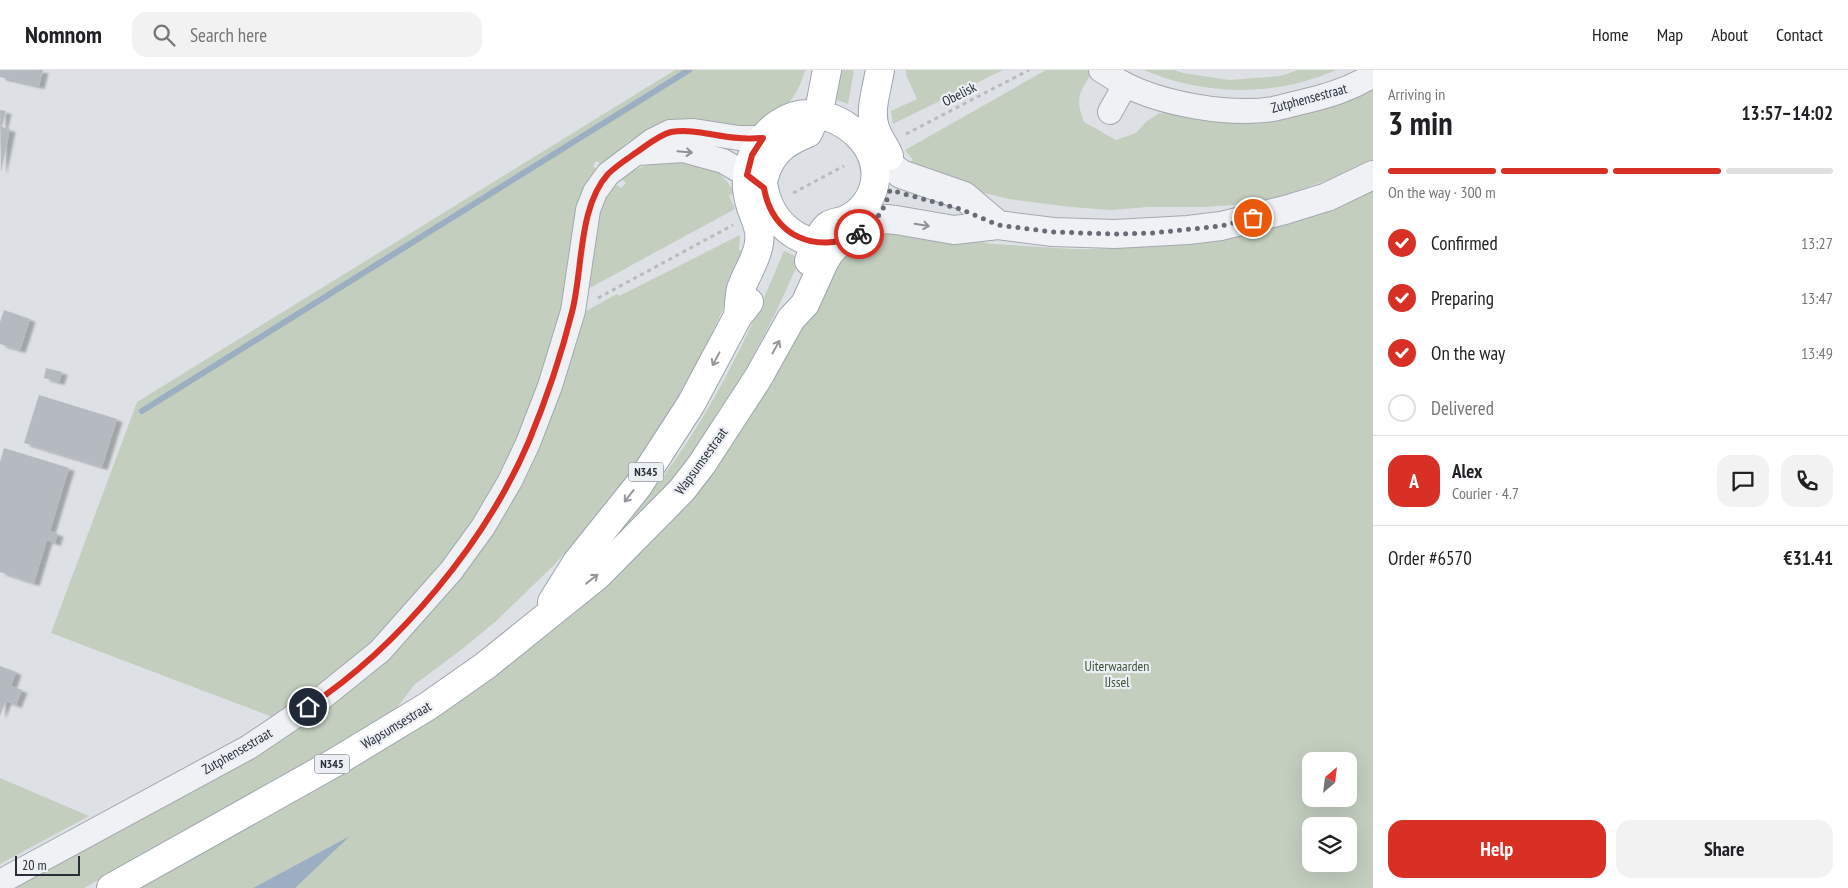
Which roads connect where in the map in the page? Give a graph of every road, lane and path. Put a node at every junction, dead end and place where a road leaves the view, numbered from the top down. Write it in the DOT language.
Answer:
graph roads {
  1 [pos="813,70"];
  2 [pos="827,70"];
  3 [pos="864,70"];
  4 [pos="880,70"];
  5 [pos="1029,70"];
  6 [pos="1102,70"];
  7 [pos="1373,74"];
  8 [pos="1125,85"];
  9 [pos="1110,112"];
  10 [pos="808,115"];
  11 [pos="878,135"];
  12 [pos="763,138"];
  13 [pos="636,153"];
  14 [pos="844,166"];
  15 [pos="1373,175"];
  16 [pos="886,179"];
  17 [pos="756,182"];
  18 [pos="794,193"];
  19 [pos="757,220"];
  20 [pos="874,222"];
  21 [pos="998,225"];
  22 [pos="828,243"];
  23 [pos="616,288"];
  24 [pos="540,620"];
  25 [pos="0,882"];
  26 [pos="111,888"];
  1 -- 10 [label="main road, N345"];
  2 -- 10 [label="main road, N345"];
  3 -- 11 [label="main road"];
  4 -- 11 [label="main road"];
  5 -- 11 [label="path, Obelisk"];
  6 -- 8 [label="street, Zutphensestraat"];
  7 -- 8 [label="street, Zutphensestraat"];
  8 -- 9 [label="street"];
  10 -- 11 [label="main road"];
  10 -- 12 [label="main road, N345"];
  10 -- 17 [label="main road, N345"];
  11 -- 16 [label="main road"];
  12 -- 13 [label="street, Zutphensestraat"];
  12 -- 17 [label="main road, N345"];
  13 -- 17 [label="street, one-way"];
  13 -- 25 [label="street, Zutphensestraat"];
  14 -- 18 [label="path"];
  15 -- 21 [label="street"];
  16 -- 20 [label="main road, N345"];
  16 -- 21 [label="street"];
  16 -- 22 [label="main road, N345"];
  17 -- 19 [label="main road, N345"];
  19 -- 22 [label="main road"];
  19 -- 23 [label="path"];
  19 -- 24 [label="main road, Wapsumsestraat / N345, one-way"];
  20 -- 21 [label="street, one-way"];
  20 -- 22 [label="main road, N345"];
  24 -- 22 [label="main road, Wapsumsestraat / N345, one-way"];
  24 -- 26 [label="main road, Wapsumsestraat / N345"];
}
